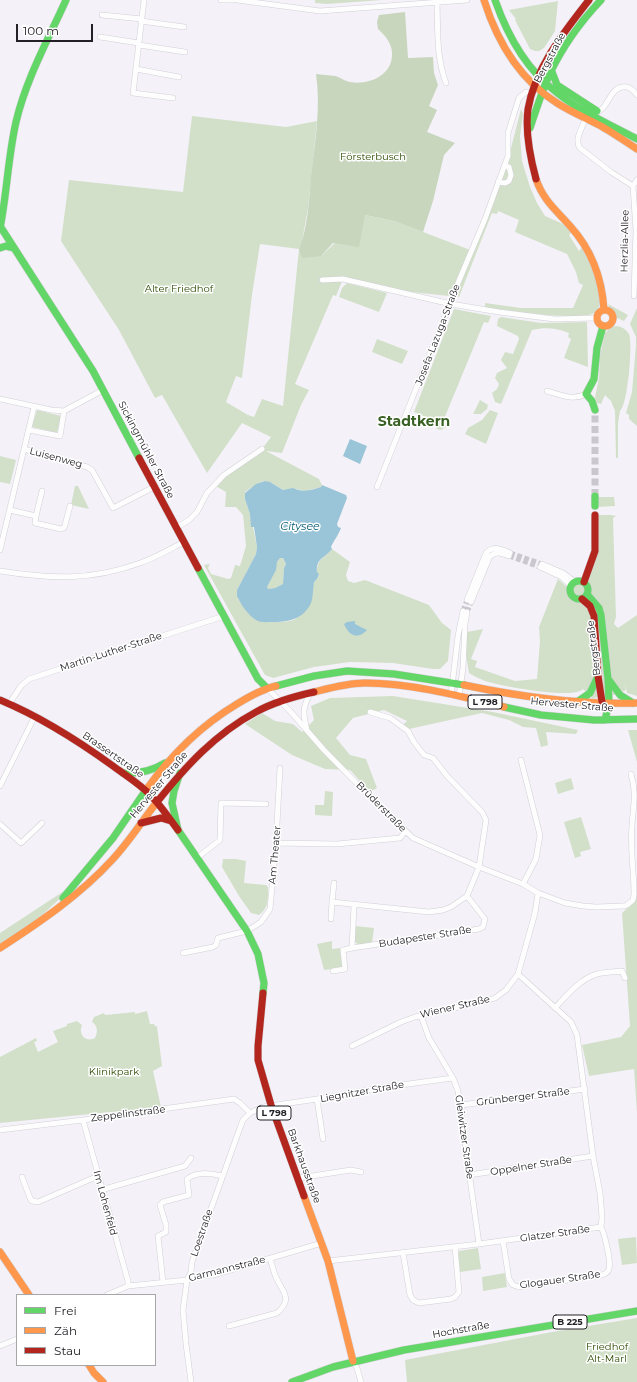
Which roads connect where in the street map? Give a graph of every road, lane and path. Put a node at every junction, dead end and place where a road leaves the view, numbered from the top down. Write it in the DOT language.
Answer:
graph roads {
  1 [pos="66,0"];
  2 [pos="144,0"];
  3 [pos="221,0"];
  4 [pos="233,0"];
  5 [pos="237,0"];
  6 [pos="467,0"];
  7 [pos="484,0"];
  8 [pos="495,0"];
  9 [pos="589,0"];
  10 [pos="601,0"];
  11 [pos="436,2"];
  12 [pos="102,15"];
  13 [pos="141,20"];
  14 [pos="184,27"];
  15 [pos="100,37"];
  16 [pos="139,44"];
  17 [pos="185,52"];
  18 [pos="136,69"];
  19 [pos="552,72"];
  20 [pos="539,76"];
  21 [pos="179,77"];
  22 [pos="446,83"];
  23 [pos="546,84"];
  24 [pos="535,86"];
  25 [pos="526,92"];
  26 [pos="543,92"];
  27 [pos="637,95"];
  28 [pos="173,98"];
  29 [pos="595,113"];
  30 [pos="585,120"];
  31 [pos="529,132"];
  32 [pos="637,139"];
  33 [pos="635,148"];
  34 [pos="504,166"];
  35 [pos="637,180"];
  36 [pos="498,182"];
  37 [pos="633,186"];
  38 [pos="2,204"];
  39 [pos="0,227"];
  40 [pos="0,248"];
  41 [pos="14,248"];
  42 [pos="322,280"];
  43 [pos="634,296"];
  44 [pos="451,304"];
  45 [pos="604,310"];
  46 [pos="596,318"];
  47 [pos="603,326"];
  48 [pos="103,390"];
  49 [pos="547,391"];
  50 [pos="586,394"];
  51 [pos="0,399"];
  52 [pos="34,407"];
  53 [pos="595,410"];
  54 [pos="64,411"];
  55 [pos="29,430"];
  56 [pos="24,449"];
  57 [pos="262,449"];
  58 [pos="154,487"];
  59 [pos="377,487"];
  60 [pos="42,491"];
  61 [pos="595,496"];
  62 [pos="70,506"];
  63 [pos="595,506"];
  64 [pos="10,510"];
  65 [pos="595,515"];
  66 [pos="36,516"];
  67 [pos="176,528"];
  68 [pos="184,542"];
  69 [pos="0,550"];
  70 [pos="541,566"];
  71 [pos="0,571"];
  72 [pos="584,582"];
  73 [pos="573,584"];
  74 [pos="585,596"];
  75 [pos="469,601"];
  76 [pos="224,616"];
  77 [pos="598,676"];
  78 [pos="608,679"];
  79 [pos="457,683"];
  80 [pos="267,688"];
  81 [pos="310,693"];
  82 [pos="455,696"];
  83 [pos="0,700"];
  84 [pos="280,702"];
  85 [pos="576,702"];
  86 [pos="635,703"];
  87 [pos="9,704"];
  88 [pos="605,704"];
  89 [pos="370,712"];
  90 [pos="35,716"];
  91 [pos="637,719"];
  92 [pos="605,720"];
  93 [pos="308,731"];
  94 [pos="522,760"];
  95 [pos="168,762"];
  96 [pos="280,768"];
  97 [pos="123,773"];
  98 [pos="180,773"];
  99 [pos="631,774"];
  100 [pos="0,786"];
  101 [pos="146,790"];
  102 [pos="157,802"];
  103 [pos="266,804"];
  104 [pos="171,821"];
  105 [pos="42,822"];
  106 [pos="141,823"];
  107 [pos="0,824"];
  108 [pos="178,830"];
  109 [pos="406,832"];
  110 [pos="276,843"];
  111 [pos="198,857"];
  112 [pos="479,867"];
  113 [pos="334,883"];
  114 [pos="523,884"];
  115 [pos="538,893"];
  116 [pos="467,896"];
  117 [pos="332,902"];
  118 [pos="354,905"];
  119 [pos="47,916"];
  120 [pos="331,919"];
  121 [pos="247,931"];
  122 [pos="0,948"];
  123 [pos="352,948"];
  124 [pos="183,953"];
  125 [pos="333,971"];
  126 [pos="518,974"];
  127 [pos="625,978"];
  128 [pos="554,1008"];
  129 [pos="420,1016"];
  130 [pos="352,1046"];
  131 [pos="453,1078"];
  132 [pos="585,1089"];
  133 [pos="317,1099"];
  134 [pos="271,1105"];
  135 [pos="461,1105"];
  136 [pos="250,1113"];
  137 [pos="83,1120"];
  138 [pos="0,1130"];
  139 [pos="323,1139"];
  140 [pos="593,1156"];
  141 [pos="191,1158"];
  142 [pos="361,1172"];
  143 [pos="22,1176"];
  144 [pos="98,1176"];
  145 [pos="222,1176"];
  146 [pos="469,1176"];
  147 [pos="299,1178"];
  148 [pos="101,1190"];
  149 [pos="601,1227"];
  150 [pos="504,1241"];
  151 [pos="322,1243"];
  152 [pos="479,1244"];
  153 [pos="455,1247"];
  154 [pos="0,1252"];
  155 [pos="403,1253"];
  156 [pos="270,1258"];
  157 [pos="328,1261"];
  158 [pos="187,1280"];
  159 [pos="163,1282"];
  160 [pos="128,1286"];
  161 [pos="27,1294"];
  162 [pos="109,1294"];
  163 [pos="637,1311"];
  164 [pos="229,1326"];
  165 [pos="16,1339"];
  166 [pos="0,1346"];
  167 [pos="353,1361"];
  168 [pos="90,1366"];
  169 [pos="103,1382"];
  170 [pos="192,1382"];
  171 [pos="292,1382"];
  172 [pos="362,1382"];
  1 -- 38 [label="main road"];
  2 -- 13 [label="street"];
  3 -- 4 [label="street"];
  5 -- 11 [label="street"];
  6 -- 11 [label="street"];
  7 -- 24 [label="main road"];
  8 -- 20 [label="main road"];
  9 -- 20 [label="main road, Bergstraße"];
  10 -- 19 [label="main road, Bergstraße"];
  11 -- 22 [label="street"];
  12 -- 13 [label="street"];
  13 -- 14 [label="street"];
  13 -- 16 [label="street"];
  15 -- 16 [label="street"];
  16 -- 17 [label="street"];
  16 -- 18 [label="street"];
  18 -- 21 [label="street"];
  18 -- 28 [label="street"];
  19 -- 23 [label="main road, Bergstraße"];
  19 -- 29 [label="main road"];
  20 -- 23 [label="main road"];
  20 -- 24 [label="main road, Bergstraße"];
  23 -- 26 [label="main road, Bergstraße"];
  23 -- 29 [label="main road"];
  24 -- 26 [label="main road"];
  24 -- 31 [label="main road, Bergstraße"];
  25 -- 34 [label="street, Josefa-Lazuga-Straße"];
  26 -- 30 [label="main road"];
  26 -- 31 [label="main road, Bergstraße"];
  27 -- 29 [label="street"];
  29 -- 32 [label="main road"];
  30 -- 33 [label="main road"];
  30 -- 37 [label="street"];
  31 -- 45 [label="main road, Bergstraße"];
  34 -- 36 [label="street, Josefa-Lazuga-Straße"];
  34 -- 36 [label="street"];
  35 -- 37 [label="street"];
  36 -- 44 [label="street, Josefa-Lazuga-Straße"];
  37 -- 43 [label="street, Herzlia-Allee"];
  38 -- 39 [label="main road"];
  39 -- 41 [label="main road, Sickingmühler Straße"];
  40 -- 41 [label="main road"];
  41 -- 48 [label="main road, Sickingmühler Straße"];
  42 -- 44 [label="street"];
  44 -- 46 [label="street"];
  44 -- 59 [label="street, Josefa-Lazuga-Straße"];
  45 -- 46 [label="main road"];
  45 -- 47 [label="main road, Bergstraße"];
  46 -- 47 [label="main road"];
  47 -- 50 [label="main road, Bergstraße"];
  48 -- 54 [label="street"];
  48 -- 58 [label="main road, Sickingmühler Straße"];
  49 -- 50 [label="street"];
  50 -- 53 [label="main road"];
  51 -- 52 [label="street"];
  52 -- 54 [label="street"];
  52 -- 55 [label="street"];
  54 -- 55 [label="street"];
  55 -- 56 [label="street"];
  56 -- 58 [label="street, Luisenweg"];
  56 -- 64 [label="street"];
  57 -- 67 [label="street"];
  58 -- 67 [label="main road, Sickingmühler Straße"];
  60 -- 66 [label="street"];
  61 -- 63 [label="main road"];
  62 -- 66 [label="street"];
  64 -- 66 [label="street"];
  64 -- 69 [label="street"];
  65 -- 72 [label="main road"];
  67 -- 68 [label="main road, Sickingmühler Straße"];
  68 -- 71 [label="street"];
  68 -- 76 [label="main road, Sickingmühler Straße"];
  70 -- 73 [label="street, Bergstraße"];
  72 -- 73 [label="main road"];
  72 -- 74 [label="main road, Bergstraße"];
  73 -- 74 [label="main road, Bergstraße"];
  74 -- 77 [label="main road, Bergstraße"];
  74 -- 78 [label="main road, Bergstraße"];
  75 -- 75 [label="street"];
  76 -- 80 [label="main road, Sickingmühler Straße"];
  76 -- 87 [label="street, Martin-Luther-Straße"];
  77 -- 85 [label="main road, Bergstraße"];
  77 -- 88 [label="main road, Bergstraße"];
  78 -- 86 [label="main road, Bergstraße"];
  78 -- 88 [label="main road, Bergstraße"];
  79 -- 79 [label="street"];
  79 -- 80 [label="main road, Hervester Straße / L 798"];
  79 -- 82 [label="street"];
  79 -- 85 [label="main road, Hervester Straße / L 798"];
  80 -- 84 [label="street, Brüderstraße"];
  80 -- 95 [label="main road, Hervester Straße / L 798"];
  81 -- 82 [label="main road, Hervester Straße / L 798"];
  81 -- 84 [label="main road, Hervester Straße / L 798"];
  81 -- 93 [label="street"];
  82 -- 92 [label="main road, Hervester Straße / L 798"];
  83 -- 87 [label="main road, Brassertstraße"];
  84 -- 93 [label="street, Brüderstraße"];
  84 -- 98 [label="main road, Hervester Straße / L 798"];
  85 -- 88 [label="main road, Hervester Straße / L 798"];
  86 -- 88 [label="main road, Hervester Straße"];
  87 -- 90 [label="main road, Brassertstraße"];
  88 -- 92 [label="main road, Bergstraße"];
  89 -- 112 [label="street"];
  90 -- 97 [label="main road, Brassertstraße"];
  90 -- 100 [label="street"];
  91 -- 92 [label="main road, Hervester Straße"];
  93 -- 109 [label="street, Brüderstraße"];
  94 -- 114 [label="street"];
  95 -- 97 [label="main road, L 798"];
  95 -- 101 [label="main road, Hervester Straße / L 798"];
  96 -- 110 [label="street, Am Theater"];
  97 -- 101 [label="main road, Brassertstraße"];
  98 -- 102 [label="main road, Hervester Straße / L 798"];
  98 -- 108 [label="main road, L 798"];
  99 -- 115 [label="street, Brüderstraße"];
  101 -- 102 [label="main road, Brassertstraße / L 798"];
  101 -- 119 [label="main road, Hervester Straße"];
  102 -- 104 [label="main road, Brassertstraße / L 798"];
  102 -- 106 [label="main road, Hervester Straße"];
  103 -- 111 [label="street"];
  104 -- 106 [label="main road"];
  104 -- 108 [label="main road, Brassertstraße / L 798"];
  105 -- 107 [label="street"];
  106 -- 119 [label="main road, Hervester Straße"];
  108 -- 111 [label="main road, Brassertstraße / L 798"];
  109 -- 110 [label="street"];
  109 -- 112 [label="street, Brüderstraße"];
  110 -- 121 [label="street, Am Theater"];
  111 -- 121 [label="main road, Brassertstraße / L 798"];
  112 -- 114 [label="street, Brüderstraße"];
  112 -- 116 [label="street"];
  113 -- 117 [label="street"];
  114 -- 115 [label="street, Brüderstraße"];
  115 -- 126 [label="street, Wiener Straße"];
  116 -- 118 [label="street"];
  116 -- 123 [label="street, Budapester Straße"];
  117 -- 118 [label="street"];
  117 -- 120 [label="street"];
  118 -- 123 [label="street"];
  119 -- 122 [label="main road, Hervester Straße"];
  121 -- 124 [label="street"];
  121 -- 134 [label="main road, Barkhausstraße / L 798"];
  123 -- 125 [label="street"];
  126 -- 128 [label="street, Glatzer Straße"];
  126 -- 129 [label="street, Wiener Straße"];
  127 -- 128 [label="street"];
  128 -- 132 [label="street, Glatzer Straße"];
  129 -- 130 [label="street, Wiener Straße"];
  129 -- 131 [label="street, Gleiwitzer Straße"];
  131 -- 133 [label="street, Liegnitzer Straße"];
  131 -- 135 [label="street, Gleiwitzer Straße"];
  132 -- 135 [label="street, Grünberger Straße"];
  132 -- 140 [label="street, Glatzer Straße"];
  133 -- 134 [label="street, Liegnitzer Straße"];
  133 -- 139 [label="street"];
  134 -- 136 [label="street"];
  134 -- 147 [label="main road, Barkhausstraße / L 798"];
  135 -- 146 [label="street, Gleiwitzer Straße"];
  136 -- 137 [label="street, Zeppelinstraße"];
  136 -- 145 [label="street, Loestraße"];
  137 -- 138 [label="street, Zeppelinstraße"];
  137 -- 144 [label="street, Im Lohenfeld"];
  140 -- 146 [label="street, Oppelner Straße"];
  140 -- 149 [label="street, Glatzer Straße"];
  141 -- 148 [label="street"];
  142 -- 147 [label="street"];
  143 -- 144 [label="street"];
  144 -- 148 [label="street, Im Lohenfeld"];
  145 -- 158 [label="street, Loestraße"];
  145 -- 159 [label="street"];
  146 -- 152 [label="street, Gleiwitzer Straße"];
  147 -- 151 [label="main road, Barkhausstraße / L 798"];
  148 -- 160 [label="street, Im Lohenfeld"];
  149 -- 150 [label="street, Glatzer Straße"];
  149 -- 150 [label="street, Glogauer Straße"];
  150 -- 152 [label="street, Glatzer Straße"];
  151 -- 156 [label="street, Garmannstraße"];
  151 -- 157 [label="main road, Barkhausstraße / L 798"];
  152 -- 153 [label="street, Glatzer Straße"];
  153 -- 155 [label="street, Glatzer Straße"];
  153 -- 155 [label="street"];
  154 -- 161 [label="main road"];
  155 -- 157 [label="street, Glatzer Straße"];
  156 -- 158 [label="street, Garmannstraße"];
  156 -- 164 [label="street"];
  157 -- 167 [label="main road, Barkhausstraße / L 798"];
  158 -- 159 [label="street, Garmannstraße"];
  158 -- 170 [label="street, Loestraße"];
  159 -- 160 [label="street, Garmannstraße"];
  160 -- 162 [label="street, Garmannstraße"];
  163 -- 167 [label="main road, Hochstraße / B 225"];
  165 -- 166 [label="street"];
  167 -- 171 [label="main road, Hochstraße / B 225"];
  167 -- 172 [label="street"];
  168 -- 169 [label="main road"];
}
